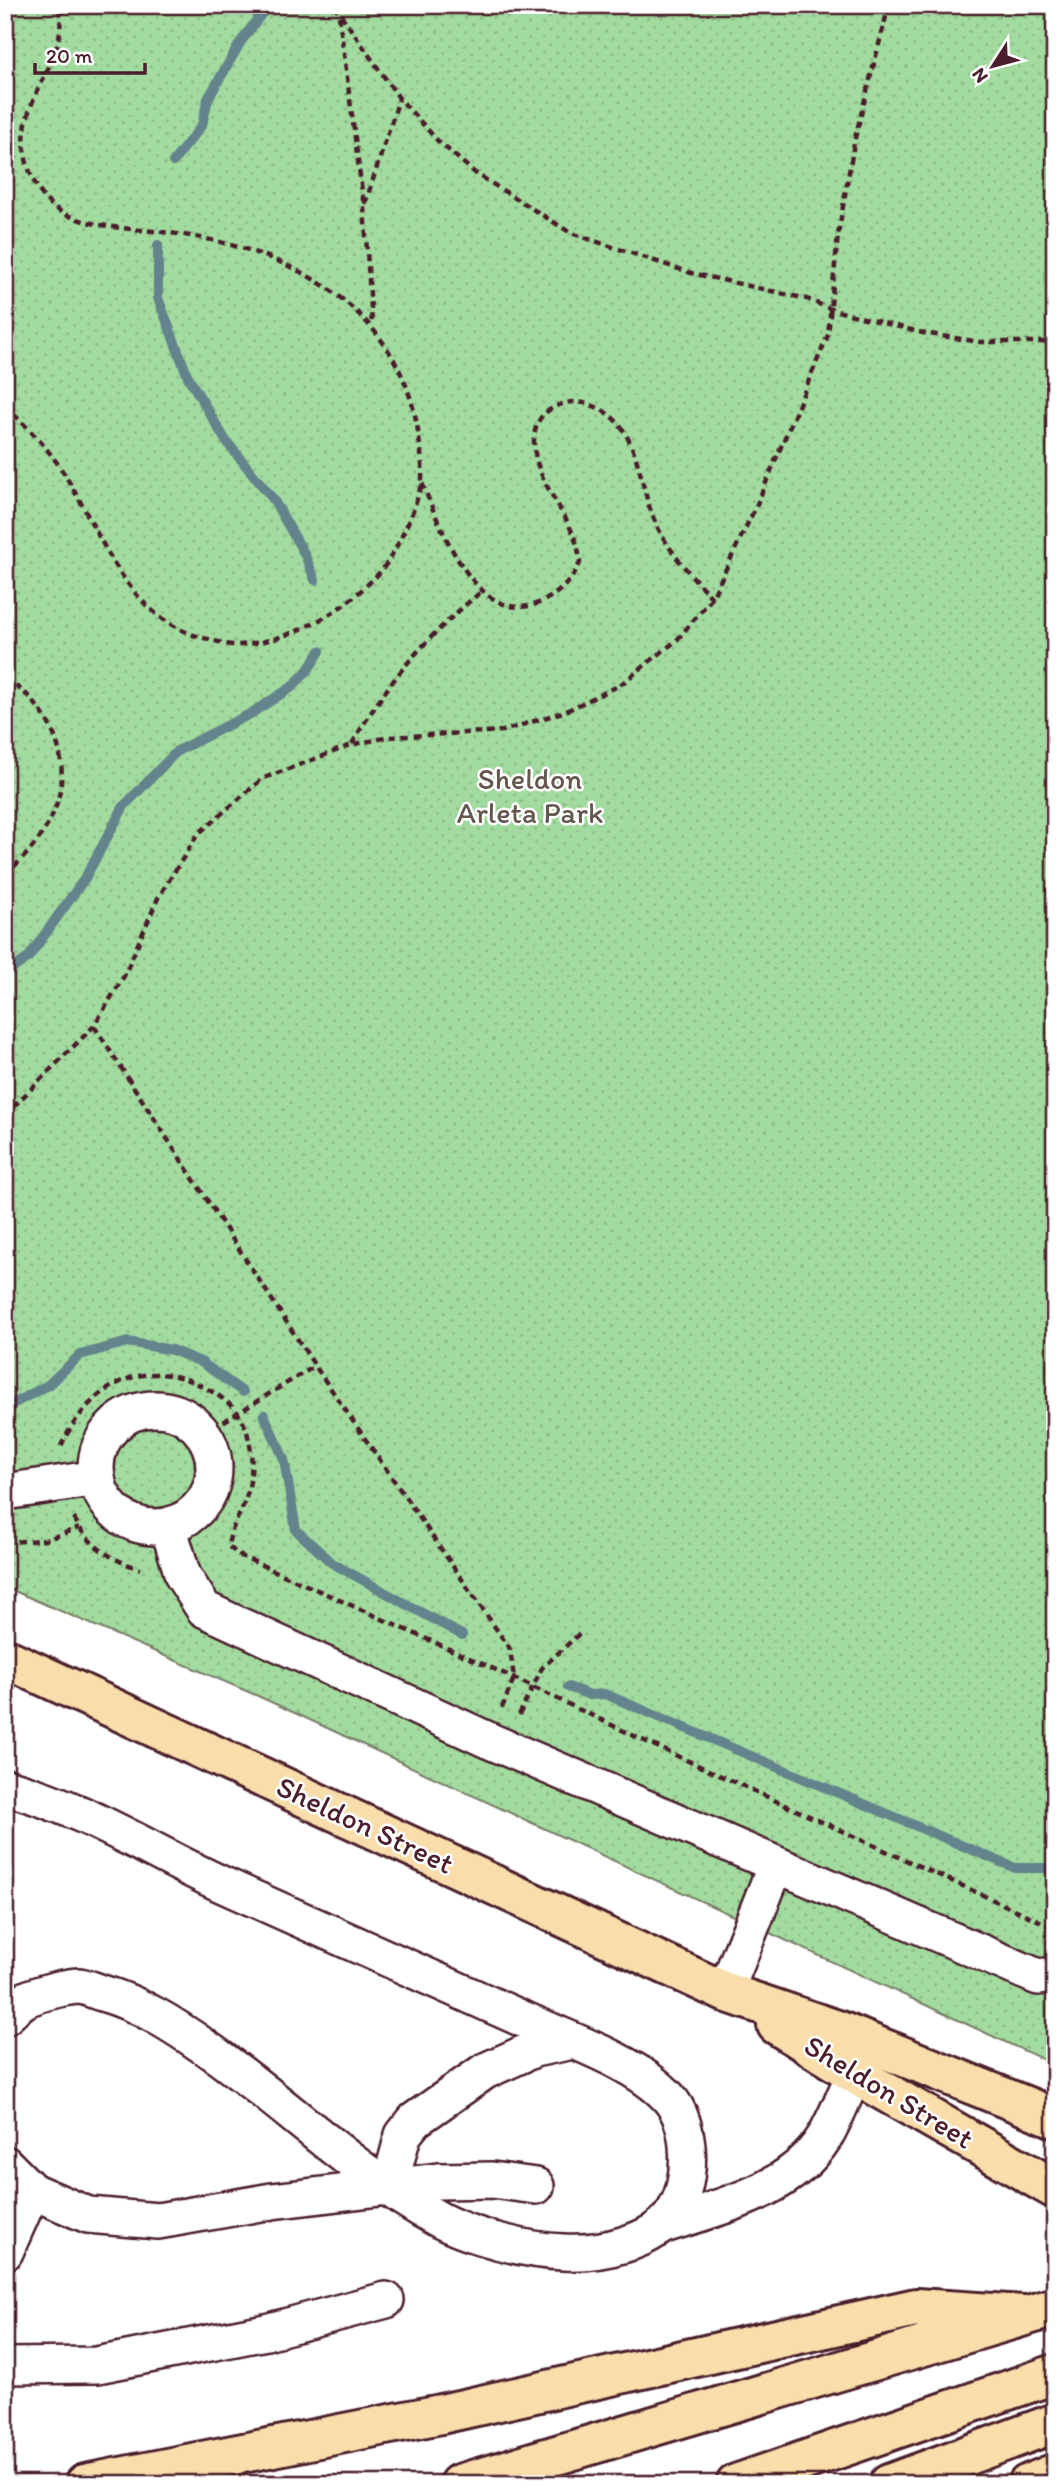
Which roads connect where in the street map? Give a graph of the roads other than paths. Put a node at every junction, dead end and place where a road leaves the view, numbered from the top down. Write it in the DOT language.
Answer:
graph roads {
  1 [pos="97,1478"];
  2 [pos="5,1492"];
  3 [pos="168,1526"];
  4 [pos="5,1658"];
  5 [pos="5,1787"];
  6 [pos="776,1865"];
  7 [pos="1055,1975"];
  8 [pos="725,1992"];
  9 [pos="5,2017"];
  10 [pos="573,2041"];
  11 [pos="855,2074"];
  12 [pos="1055,2119"];
  13 [pos="5,2164"];
  14 [pos="537,2186"];
  15 [pos="389,2188"];
  16 [pos="1055,2189"];
  17 [pos="32,2191"];
  18 [pos="664,2225"];
  19 [pos="5,2252"];
  20 [pos="386,2300"];
  21 [pos="1040,2311"];
  22 [pos="5,2367"];
  23 [pos="1055,2374"];
  24 [pos="1055,2423"];
  25 [pos="1055,2473"];
  26 [pos="85,2484"];
  27 [pos="459,2484"];
  28 [pos="736,2484"];
  29 [pos="889,2484"];
  30 [pos="1028,2484"];
  1 -- 2 [label="lane"];
  1 -- 3 [label="lane"];
  1 -- 3 [label="lane"];
  3 -- 6 [label="lane"];
  4 -- 8 [label="main road, Sheldon Street"];
  5 -- 10 [label="lane"];
  6 -- 7 [label="lane"];
  6 -- 8 [label="lane"];
  8 -- 11 [label="main road, Sheldon Street"];
  8 -- 12 [label="main road, Sheldon Street"];
  9 -- 15 [label="lane"];
  10 -- 15 [label="lane"];
  10 -- 18 [label="lane"];
  11 -- 16 [label="main road, Sheldon Street"];
  11 -- 18 [label="lane"];
  13 -- 17 [label="lane"];
  14 -- 15 [label="lane"];
  15 -- 17 [label="lane"];
  15 -- 18 [label="lane"];
  17 -- 19 [label="lane"];
  20 -- 22 [label="lane"];
  21 -- 26 [label="main road"];
  21 -- 27 [label="main road"];
  23 -- 28 [label="main road"];
  24 -- 29 [label="main road"];
  25 -- 30 [label="main road"];
}
